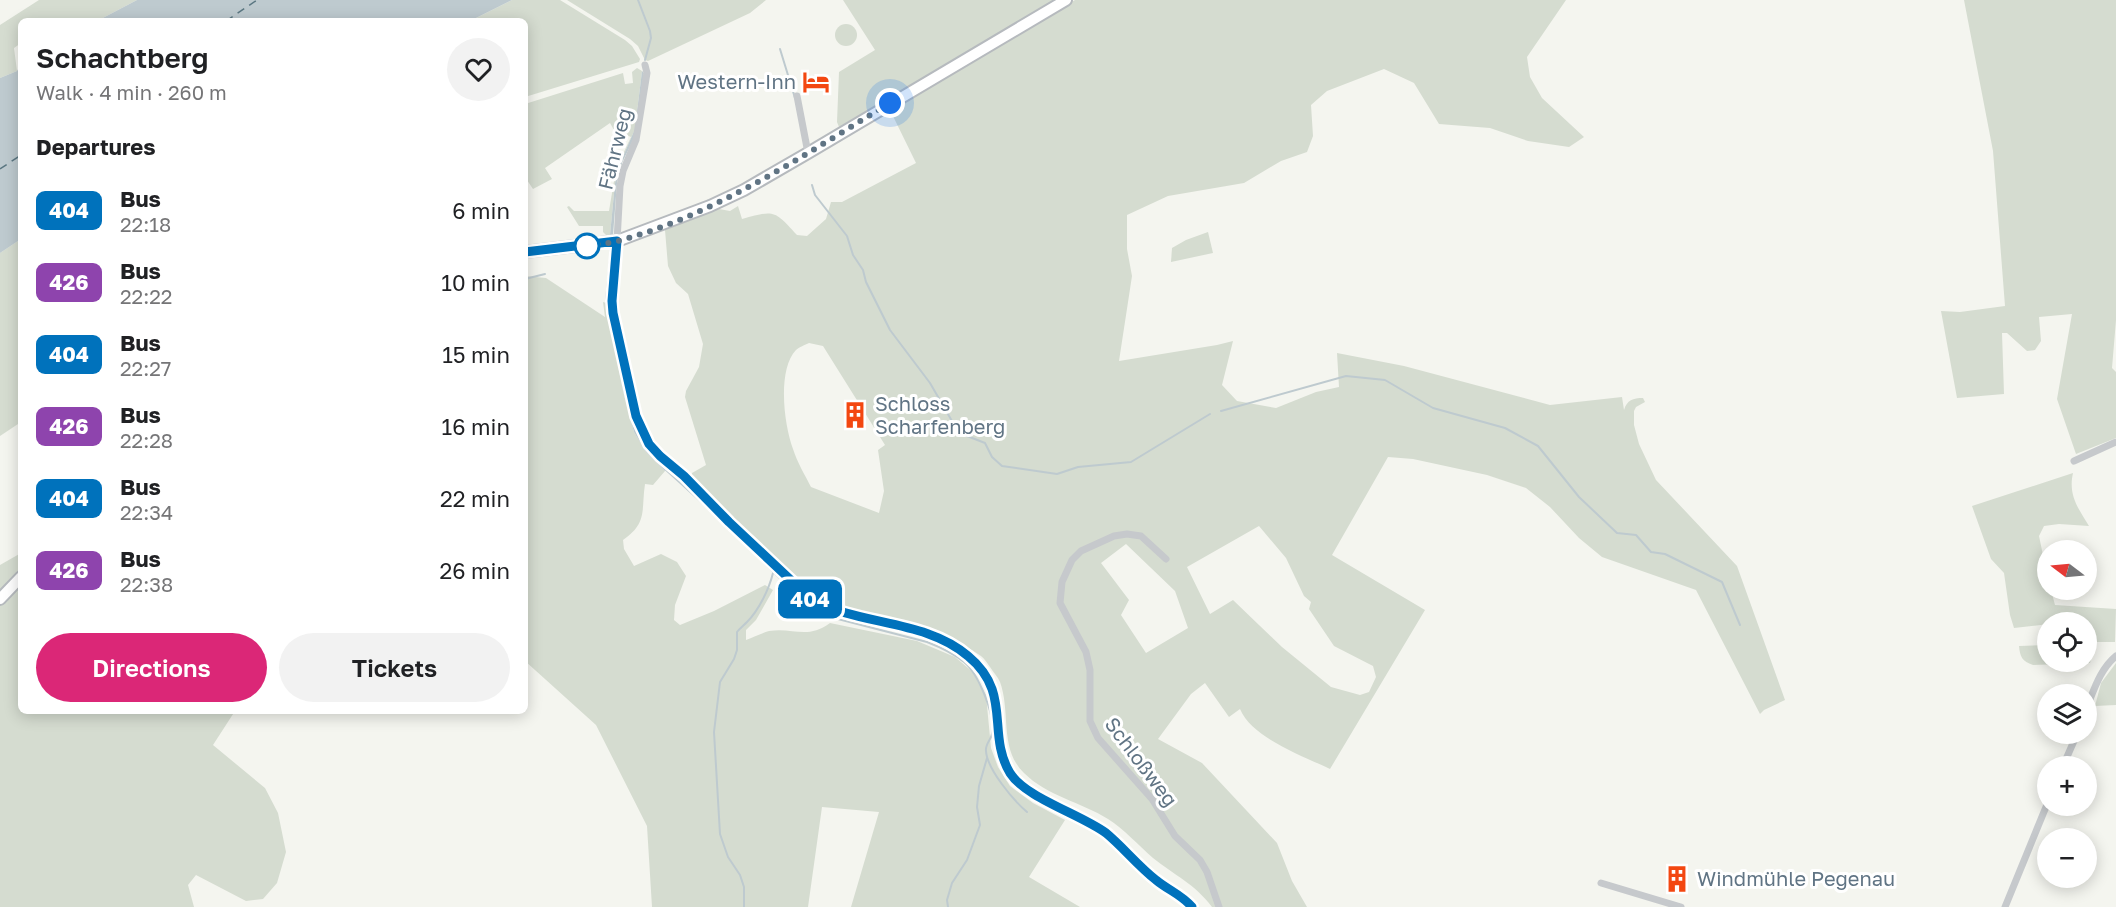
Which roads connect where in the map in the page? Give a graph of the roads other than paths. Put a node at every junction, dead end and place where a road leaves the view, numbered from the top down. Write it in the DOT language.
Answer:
graph roads {
  1 [pos="1066,0"];
  2 [pos="645,65"];
  3 [pos="796,96"];
  4 [pos="808,153"];
  5 [pos="612,242"];
  6 [pos="528,252"];
  7 [pos="2116,442"];
  8 [pos="2074,461"];
  9 [pos="1166,559"];
  10 [pos="18,580"];
  11 [pos="0,598"];
  12 [pos="2116,656"];
  13 [pos="2096,684"];
  14 [pos="2042,816"];
  15 [pos="1601,883"];
  16 [pos="1192,907"];
  17 [pos="1219,907"];
  18 [pos="1681,907"];
  19 [pos="2005,907"];
  1 -- 4 [label="main road"];
  2 -- 5 [label="street, Fährweg"];
  3 -- 4 [label="street"];
  4 -- 5 [label="main road"];
  5 -- 6 [label="main road"];
  5 -- 16 [label="street"];
  7 -- 8 [label="street"];
  9 -- 17 [label="street, Schloßweg"];
  10 -- 11 [label="main road"];
  12 -- 13 [label="street"];
  14 -- 19 [label="street"];
  15 -- 18 [label="street"];
}
